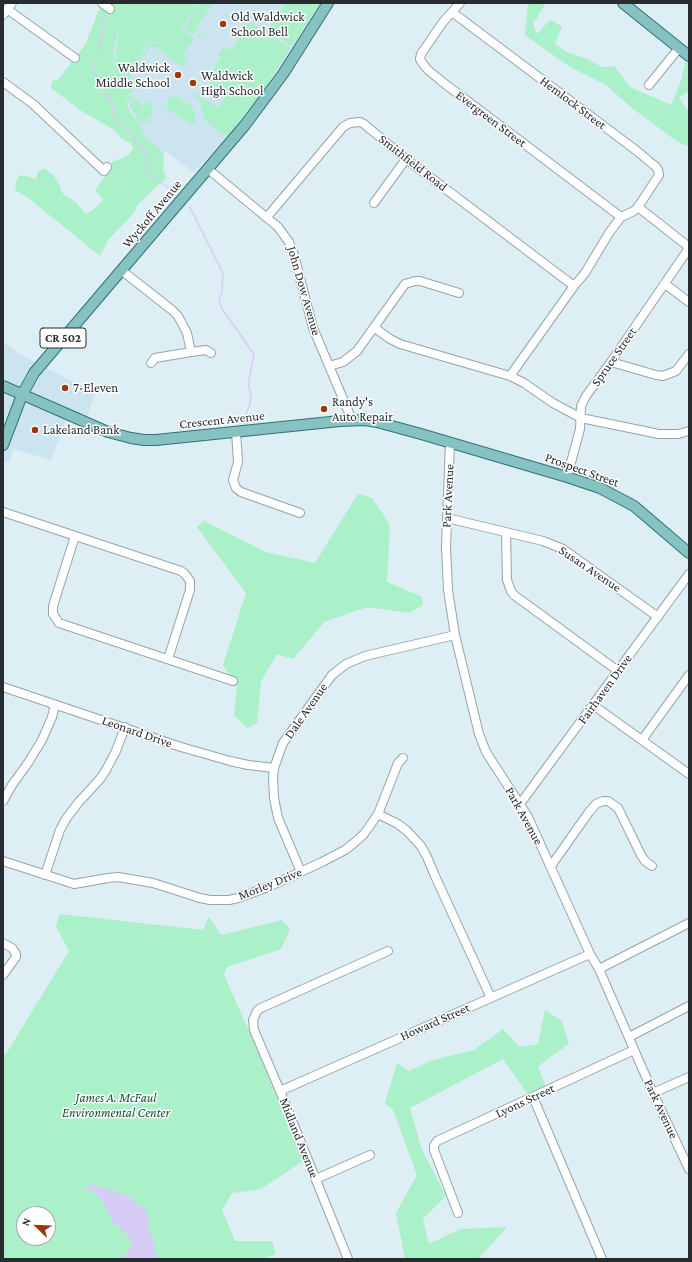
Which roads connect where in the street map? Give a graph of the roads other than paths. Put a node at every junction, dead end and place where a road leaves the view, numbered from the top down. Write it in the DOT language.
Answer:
graph roads {
  1 [pos="102,3"];
  2 [pos="328,3"];
  3 [pos="460,3"];
  4 [pos="623,3"];
  5 [pos="7,9"];
  6 [pos="110,9"];
  7 [pos="452,12"];
  8 [pos="679,48"];
  9 [pos="689,56"];
  10 [pos="75,58"];
  11 [pos="3,82"];
  12 [pos="650,85"];
  13 [pos="406,159"];
  14 [pos="107,167"];
  15 [pos="208,168"];
  16 [pos="374,203"];
  17 [pos="638,207"];
  18 [pos="267,217"];
  19 [pos="621,217"];
  20 [pos="689,248"];
  21 [pos="121,270"];
  22 [pos="665,284"];
  23 [pos="574,286"];
  24 [pos="459,293"];
  25 [pos="689,302"];
  26 [pos="374,328"];
  27 [pos="191,352"];
  28 [pos="211,353"];
  29 [pos="689,354"];
  30 [pos="611,362"];
  31 [pos="151,363"];
  32 [pos="329,366"];
  33 [pos="510,376"];
  34 [pos="3,386"];
  35 [pos="22,395"];
  36 [pos="581,418"];
  37 [pos="352,420"];
  38 [pos="689,431"];
  39 [pos="236,432"];
  40 [pos="450,442"];
  41 [pos="3,445"];
  42 [pos="567,477"];
  43 [pos="3,512"];
  44 [pos="300,513"];
  45 [pos="447,518"];
  46 [pos="506,533"];
  47 [pos="75,536"];
  48 [pos="689,553"];
  49 [pos="689,574"];
  50 [pos="658,617"];
  51 [pos="455,635"];
  52 [pos="168,659"];
  53 [pos="618,671"];
  54 [pos="689,675"];
  55 [pos="233,681"];
  56 [pos="3,687"];
  57 [pos="55,704"];
  58 [pos="593,705"];
  59 [pos="125,727"];
  60 [pos="642,740"];
  61 [pos="403,758"];
  62 [pos="274,768"];
  63 [pos="689,774"];
  64 [pos="3,801"];
  65 [pos="520,804"];
  66 [pos="378,814"];
  67 [pos="3,861"];
  68 [pos="551,866"];
  69 [pos="652,866"];
  70 [pos="301,872"];
  71 [pos="45,875"];
  72 [pos="689,923"];
  73 [pos="6,945"];
  74 [pos="388,951"];
  75 [pos="590,954"];
  76 [pos="600,969"];
  77 [pos="3,975"];
  78 [pos="491,998"];
  79 [pos="689,1006"];
  80 [pos="629,1037"];
  81 [pos="634,1050"];
  82 [pos="689,1077"];
  83 [pos="280,1091"];
  84 [pos="653,1093"];
  85 [pos="533,1097"];
  86 [pos="370,1156"];
  87 [pos="689,1169"];
  88 [pos="316,1179"];
  89 [pos="458,1213"];
  90 [pos="348,1259"];
  91 [pos="602,1259"];
  1 -- 6 [label="street"];
  2 -- 15 [label="main road, Wyckoff Avenue / CR 502"];
  3 -- 7 [label="street, Evergreen Street"];
  4 -- 8 [label="main road"];
  5 -- 10 [label="street"];
  7 -- 17 [label="street, Hemlock Street"];
  7 -- 19 [label="street, Evergreen Street"];
  8 -- 9 [label="main road"];
  8 -- 12 [label="street"];
  11 -- 14 [label="street"];
  13 -- 16 [label="street"];
  13 -- 18 [label="street, Smithfield Road"];
  13 -- 23 [label="street, Smithfield Road"];
  15 -- 18 [label="street, John Dow Avenue"];
  15 -- 21 [label="main road, Wyckoff Avenue / CR 502"];
  17 -- 19 [label="street"];
  17 -- 20 [label="street"];
  18 -- 32 [label="street, John Dow Avenue"];
  19 -- 23 [label="street"];
  20 -- 22 [label="street, Spruce Street"];
  21 -- 27 [label="street"];
  21 -- 35 [label="main road, Wyckoff Avenue / CR 502"];
  22 -- 25 [label="street"];
  22 -- 30 [label="street, Spruce Street"];
  23 -- 33 [label="street"];
  24 -- 26 [label="street"];
  26 -- 32 [label="street"];
  26 -- 33 [label="street"];
  27 -- 28 [label="street"];
  27 -- 31 [label="street"];
  29 -- 30 [label="street"];
  30 -- 36 [label="street, Spruce Street"];
  32 -- 37 [label="street, John Dow Avenue"];
  33 -- 36 [label="street"];
  34 -- 35 [label="main road, Crescent Avenue"];
  35 -- 39 [label="main road, Crescent Avenue"];
  35 -- 41 [label="main road, Wyckoff Avenue / CR 502"];
  36 -- 38 [label="street"];
  36 -- 42 [label="street, Spruce Street"];
  37 -- 39 [label="main road, Crescent Avenue"];
  37 -- 40 [label="main road, Crescent Avenue"];
  39 -- 44 [label="street"];
  40 -- 42 [label="main road, Prospect Street"];
  40 -- 45 [label="street, Park Avenue"];
  42 -- 48 [label="main road, Prospect Street"];
  43 -- 47 [label="street"];
  45 -- 46 [label="street, Susan Avenue"];
  45 -- 51 [label="street, Park Avenue"];
  46 -- 50 [label="street, Susan Avenue"];
  46 -- 53 [label="street"];
  47 -- 52 [label="street"];
  47 -- 52 [label="street"];
  49 -- 50 [label="street, Fairhaven Drive"];
  50 -- 53 [label="street, Fairhaven Drive"];
  51 -- 62 [label="street, Dale Avenue"];
  51 -- 65 [label="street, Park Avenue"];
  52 -- 55 [label="street"];
  53 -- 58 [label="street, Fairhaven Drive"];
  54 -- 60 [label="street"];
  56 -- 57 [label="street, Leonard Drive"];
  57 -- 59 [label="street, Leonard Drive"];
  57 -- 64 [label="street"];
  58 -- 60 [label="street"];
  58 -- 65 [label="street, Fairhaven Drive"];
  59 -- 62 [label="street, Leonard Drive"];
  59 -- 71 [label="street"];
  60 -- 63 [label="street"];
  61 -- 66 [label="street, Morley Drive"];
  62 -- 70 [label="street, Dale Avenue"];
  65 -- 68 [label="street, Park Avenue"];
  66 -- 70 [label="street, Morley Drive"];
  66 -- 78 [label="street"];
  67 -- 71 [label="street, Morley Drive"];
  68 -- 69 [label="street"];
  68 -- 75 [label="street, Park Avenue"];
  70 -- 71 [label="street, Morley Drive"];
  72 -- 76 [label="street"];
  73 -- 77 [label="street"];
  74 -- 83 [label="street, Midland Avenue"];
  75 -- 76 [label="street, Park Avenue"];
  75 -- 78 [label="street, Howard Street"];
  76 -- 80 [label="street, Park Avenue"];
  78 -- 83 [label="street, Howard Street"];
  79 -- 80 [label="street"];
  80 -- 81 [label="street, Park Avenue"];
  81 -- 84 [label="street, Park Avenue"];
  81 -- 85 [label="street, Lyons Street"];
  82 -- 84 [label="street"];
  83 -- 88 [label="street, Midland Avenue"];
  84 -- 87 [label="street, Park Avenue"];
  85 -- 89 [label="street, Lyons Street"];
  85 -- 91 [label="street"];
  86 -- 88 [label="street"];
  88 -- 90 [label="street, Midland Avenue"];
}
